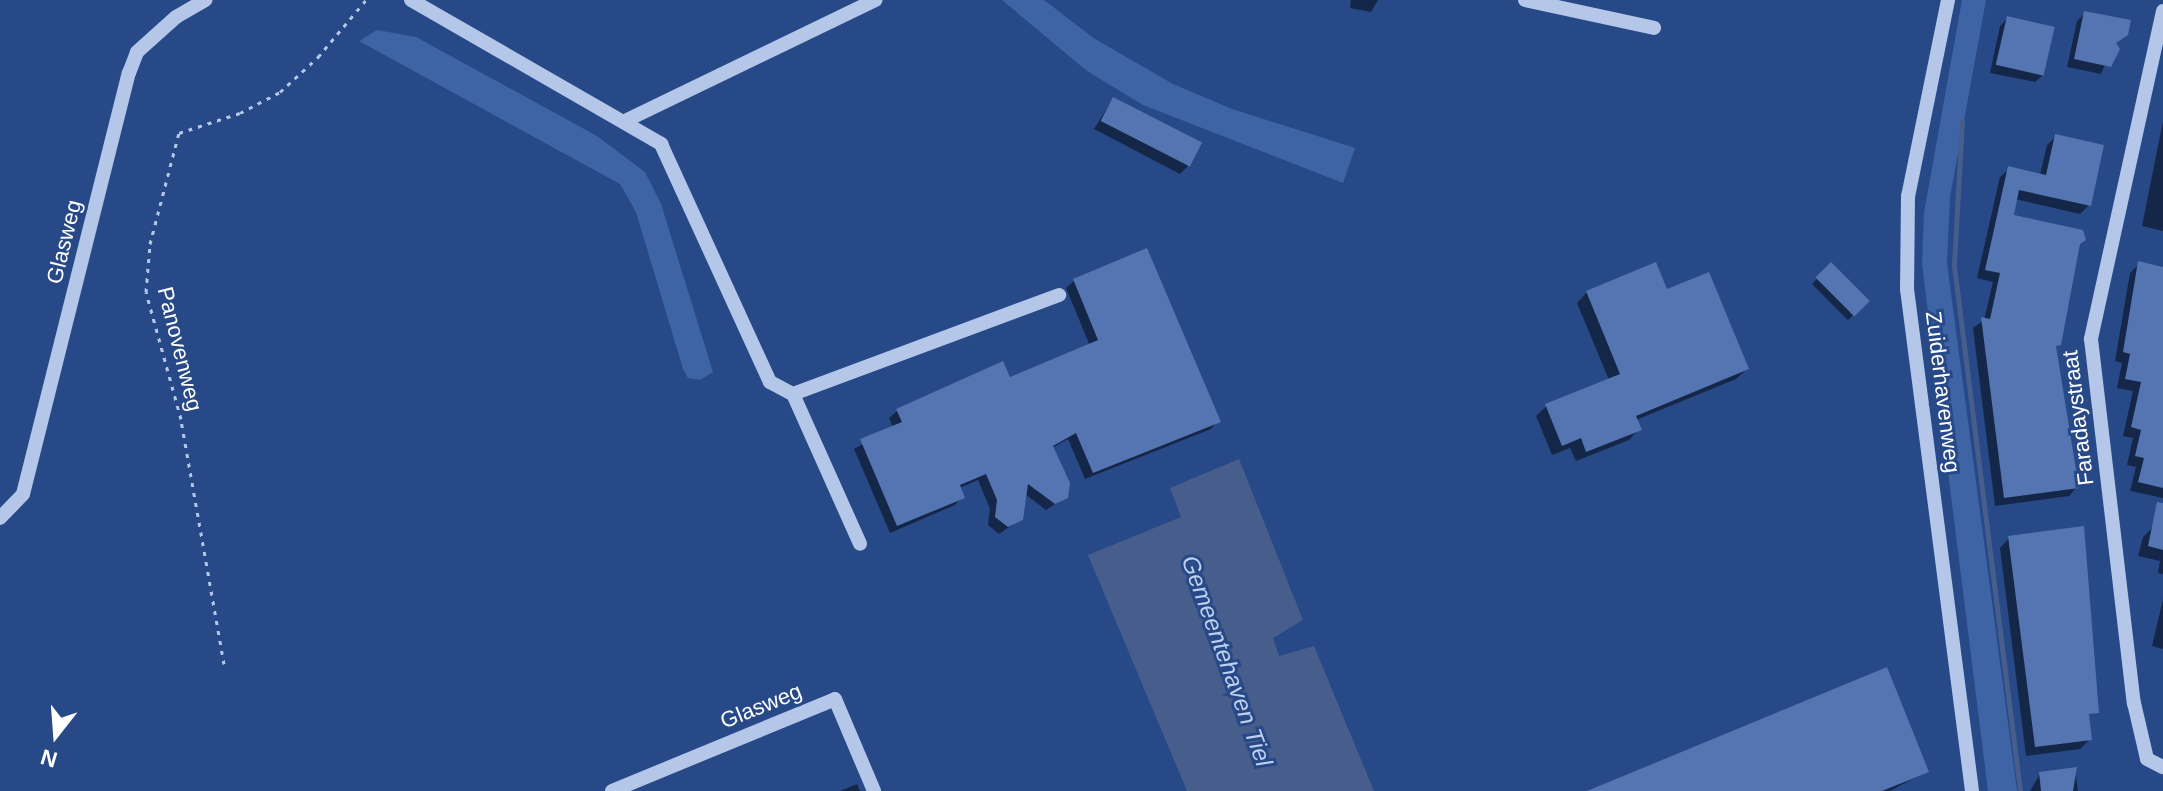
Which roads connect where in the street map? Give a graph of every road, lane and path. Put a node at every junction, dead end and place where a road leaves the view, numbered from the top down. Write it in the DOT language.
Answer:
graph roads {
  1 [pos="205,0"];
  2 [pos="366,0"];
  3 [pos="411,0"];
  4 [pos="875,0"];
  5 [pos="1525,0"];
  6 [pos="1948,0"];
  7 [pos="2163,11"];
  8 [pos="1654,28"];
  9 [pos="627,120"];
  10 [pos="1059,295"];
  11 [pos="793,394"];
  12 [pos="0,518"];
  13 [pos="860,544"];
  14 [pos="224,664"];
  15 [pos="2163,767"];
  16 [pos="612,791"];
  17 [pos="874,791"];
  18 [pos="1972,791"];
  1 -- 12 [label="street, Glasweg"];
  2 -- 14 [label="path, Panovenweg"];
  3 -- 9 [label="street"];
  4 -- 9 [label="street"];
  5 -- 8 [label="street"];
  6 -- 18 [label="street, Zuiderhavenweg"];
  7 -- 15 [label="street, Faradaystraat"];
  9 -- 11 [label="street"];
  10 -- 11 [label="street"];
  11 -- 13 [label="street"];
  16 -- 17 [label="street, Glasweg"];
}
